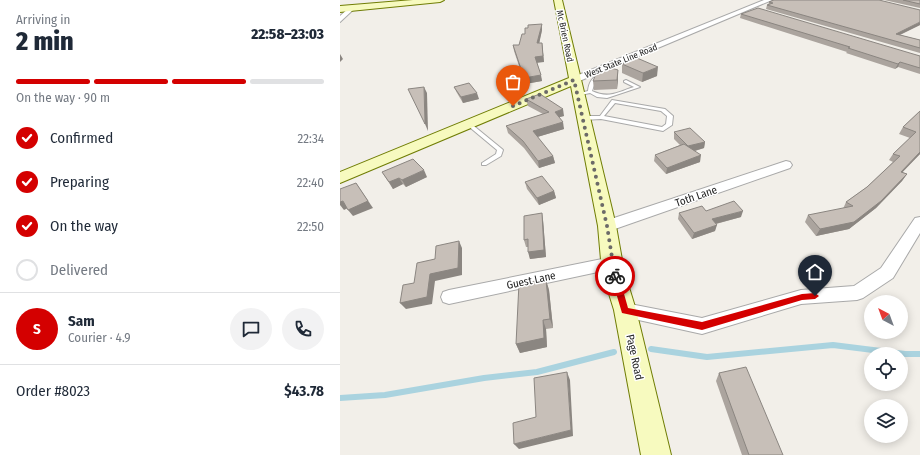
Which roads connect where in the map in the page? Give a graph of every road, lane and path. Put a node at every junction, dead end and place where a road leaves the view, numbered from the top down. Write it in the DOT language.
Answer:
graph roads {
  1 [pos="440,0"];
  2 [pos="558,0"];
  3 [pos="769,0"];
  4 [pos="377,3"];
  5 [pos="760,5"];
  6 [pos="340,8"];
  7 [pos="352,8"];
  8 [pos="340,20"];
  9 [pos="602,72"];
  10 [pos="604,81"];
  11 [pos="626,81"];
  12 [pos="579,85"];
  13 [pos="606,90"];
  14 [pos="611,98"];
  15 [pos="592,118"];
  16 [pos="469,124"];
  17 [pos="484,164"];
  18 [pos="786,165"];
  19 [pos="340,178"];
  20 [pos="920,222"];
  21 [pos="607,226"];
  22 [pos="612,263"];
  23 [pos="449,297"];
  24 [pos="625,310"];
  25 [pos="656,455"];
  1 -- 4 [label="main road"];
  2 -- 12 [label="main road, Mc Brien Road"];
  3 -- 5 [label="street, West State Line Road"];
  4 -- 7 [label="main road"];
  5 -- 9 [label="street, West State Line Road"];
  6 -- 7 [label="main road"];
  7 -- 8 [label="street"];
  9 -- 10 [label="lane"];
  9 -- 12 [label="street, West State Line Road"];
  9 -- 12 [label="lane"];
  11 -- 14 [label="lane"];
  12 -- 14 [label="lane"];
  12 -- 15 [label="main road, Page Road"];
  12 -- 16 [label="main road, West State Line Road"];
  13 -- 14 [label="lane"];
  14 -- 15 [label="lane"];
  14 -- 15 [label="lane"];
  15 -- 21 [label="main road, Page Road"];
  16 -- 17 [label="lane"];
  16 -- 19 [label="main road, West State Line Road"];
  18 -- 21 [label="street, Toth Lane"];
  20 -- 24 [label="street"];
  21 -- 22 [label="main road, Page Road"];
  22 -- 23 [label="street, Guest Lane"];
  22 -- 24 [label="main road, Page Road"];
  24 -- 25 [label="main road, Page Road"];
}
